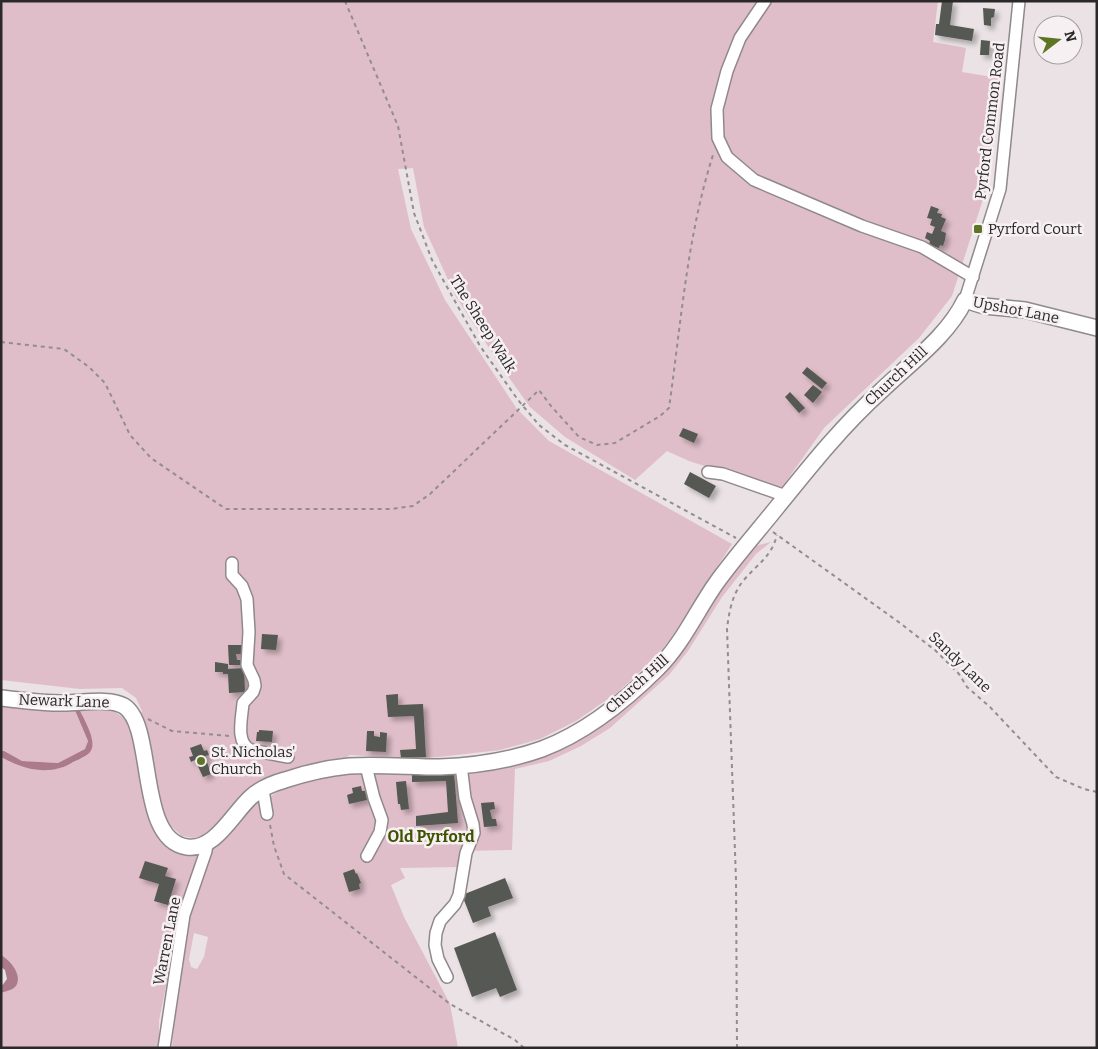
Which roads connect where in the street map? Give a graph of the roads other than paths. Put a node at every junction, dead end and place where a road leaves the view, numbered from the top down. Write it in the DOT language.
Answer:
graph roads {
  1 [pos="765,1"];
  2 [pos="1019,1"];
  3 [pos="973,277"];
  4 [pos="965,300"];
  5 [pos="1097,328"];
  6 [pos="708,472"];
  7 [pos="786,496"];
  8 [pos="232,563"];
  9 [pos="1,698"];
  10 [pos="288,757"];
  11 [pos="461,765"];
  12 [pos="366,766"];
  13 [pos="263,790"];
  14 [pos="268,814"];
  15 [pos="207,842"];
  16 [pos="368,856"];
  17 [pos="447,978"];
  18 [pos="164,1048"];
  1 -- 3 [label="street"];
  2 -- 3 [label="street, Pyrford Common Road"];
  3 -- 4 [label="street, Pyrford Common Road"];
  4 -- 5 [label="main road, Upshot Lane"];
  4 -- 7 [label="main road, Church Hill"];
  6 -- 7 [label="street"];
  7 -- 11 [label="main road, Church Hill"];
  8 -- 10 [label="street"];
  9 -- 15 [label="main road, Newark Lane"];
  11 -- 12 [label="main road, Church Hill"];
  11 -- 17 [label="street"];
  12 -- 13 [label="main road, Church Hill"];
  12 -- 16 [label="street"];
  13 -- 14 [label="street"];
  13 -- 15 [label="main road, Church Hill"];
  15 -- 18 [label="street, Warren Lane"];
}
